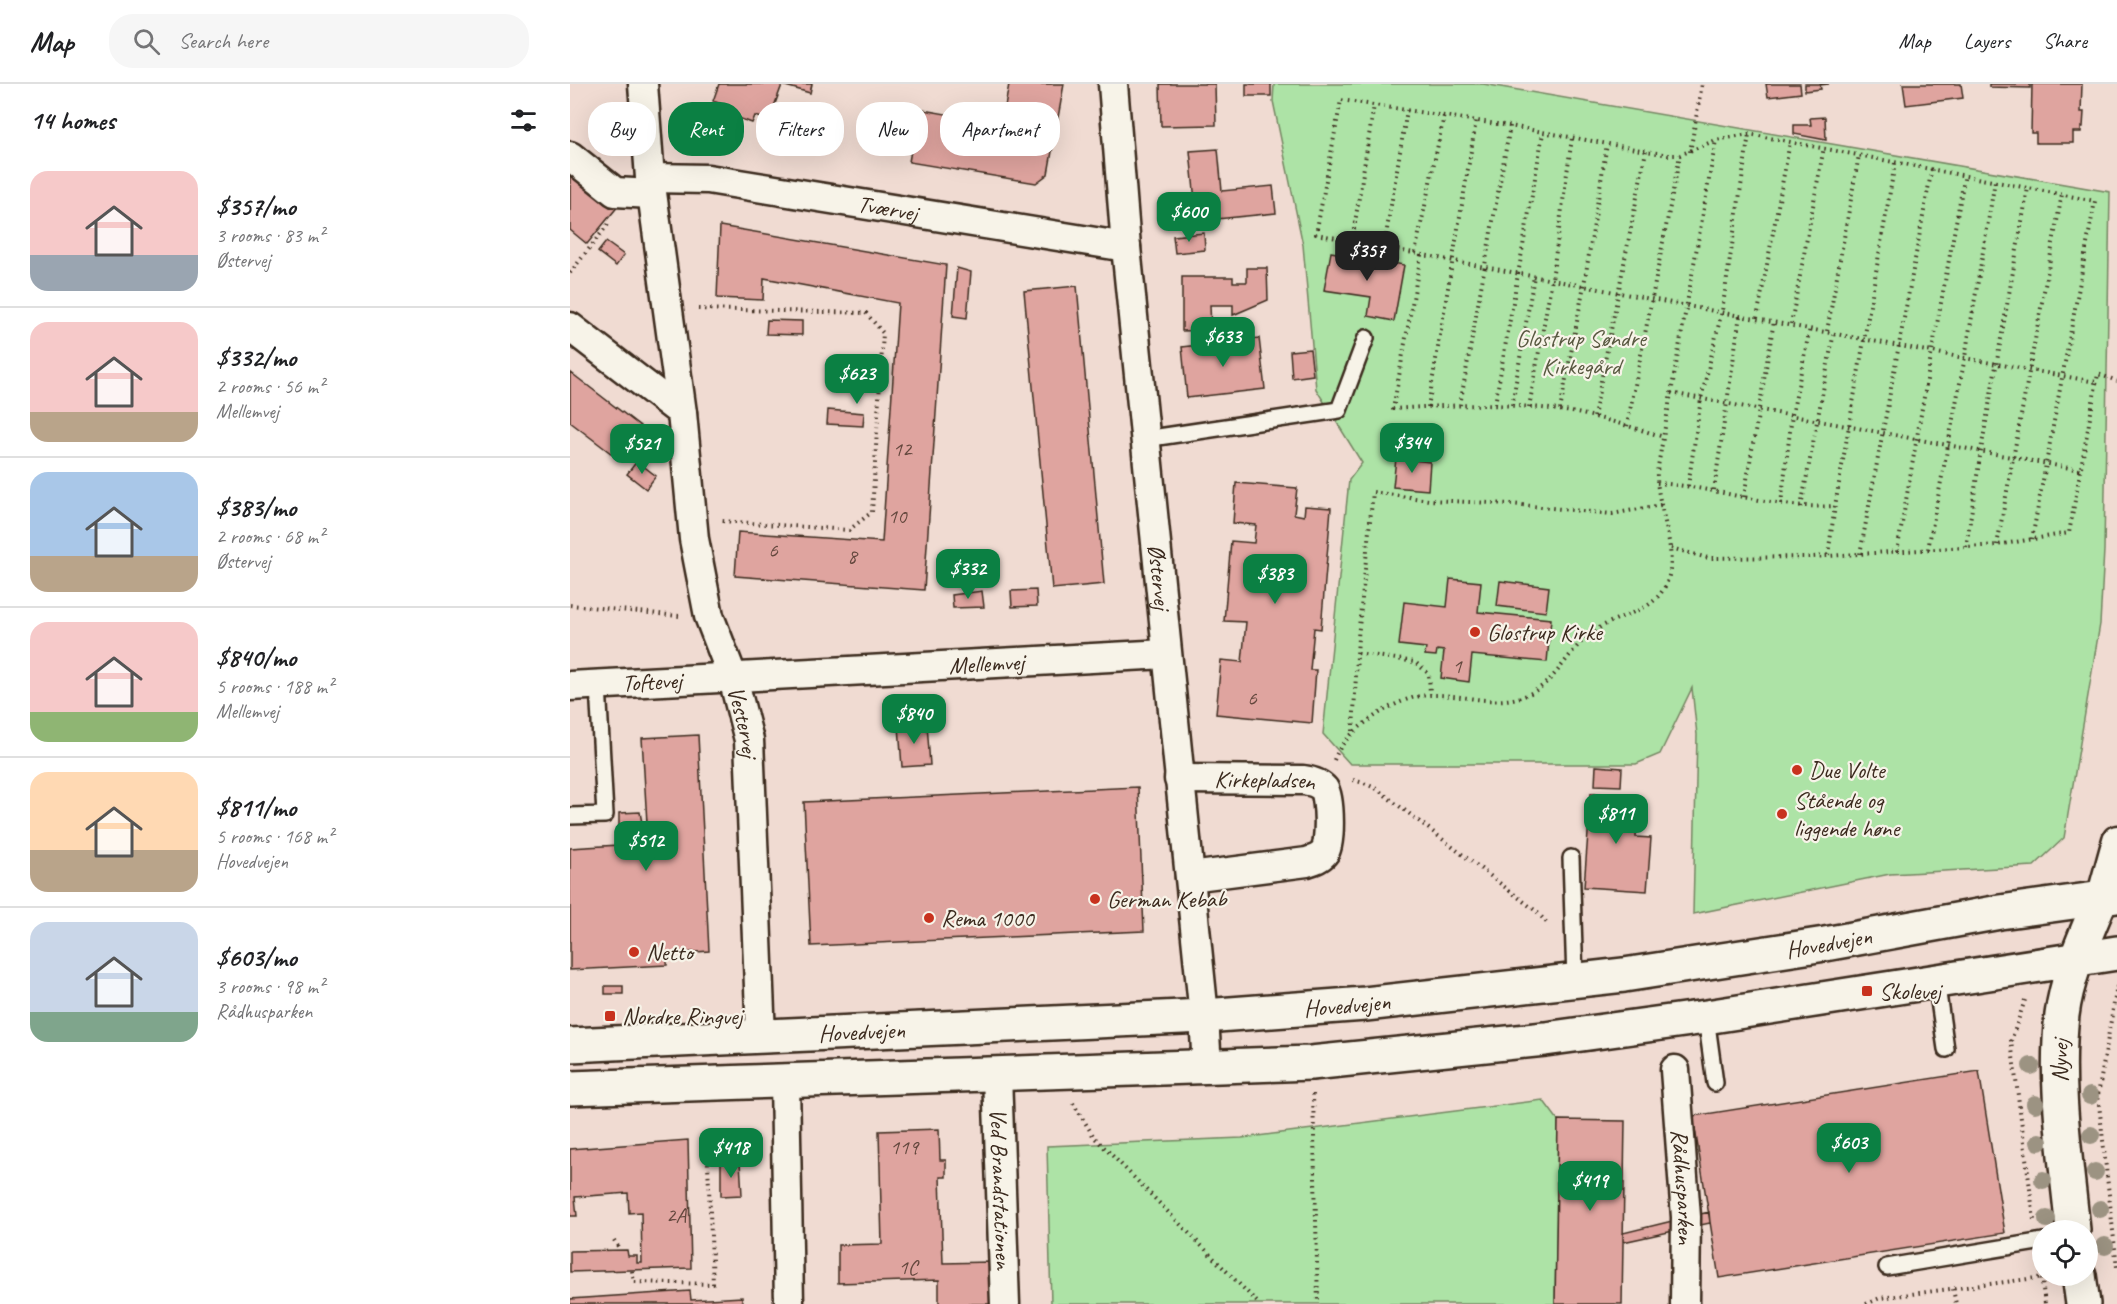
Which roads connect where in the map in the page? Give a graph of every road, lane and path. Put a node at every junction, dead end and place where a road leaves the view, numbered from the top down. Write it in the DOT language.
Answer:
graph roads {
  1 [pos="643,84"];
  2 [pos="1113,84"];
  3 [pos="1702,84"];
  4 [pos="1374,105"];
  5 [pos="1407,110"];
  6 [pos="1444,116"];
  7 [pos="1476,121"];
  8 [pos="1510,126"];
  9 [pos="1543,133"];
  10 [pos="1749,134"];
  11 [pos="1572,138"];
  12 [pos="1716,140"];
  13 [pos="1790,142"];
  14 [pos="1607,144"];
  15 [pos="1824,147"];
  16 [pos="1646,151"];
  17 [pos="1690,152"];
  18 [pos="1680,155"];
  19 [pos="1859,155"];
  20 [pos="570,156"];
  21 [pos="1895,163"];
  22 [pos="1932,168"];
  23 [pos="1965,174"];
  24 [pos="1995,181"];
  25 [pos="651,186"];
  26 [pos="2028,188"];
  27 [pos="622,192"];
  28 [pos="2062,194"];
  29 [pos="1352,241"];
  30 [pos="1126,247"];
  31 [pos="1384,248"];
  32 [pos="1418,254"];
  33 [pos="1453,260"];
  34 [pos="1485,266"];
  35 [pos="570,273"];
  36 [pos="1518,273"];
  37 [pos="1534,276"];
  38 [pos="1552,279"];
  39 [pos="1584,285"];
  40 [pos="1618,292"];
  41 [pos="1652,298"];
  42 [pos="1687,305"];
  43 [pos="667,308"];
  44 [pos="1722,311"];
  45 [pos="1740,315"];
  46 [pos="1756,318"];
  47 [pos="1774,321"];
  48 [pos="1791,324"];
  49 [pos="570,327"];
  50 [pos="1810,328"];
  51 [pos="1827,331"];
  52 [pos="1834,332"];
  53 [pos="1366,338"];
  54 [pos="1864,338"];
  55 [pos="1899,345"];
  56 [pos="1932,351"];
  57 [pos="1965,357"];
  58 [pos="1996,363"];
  59 [pos="2031,369"];
  60 [pos="2063,376"];
  61 [pos="2096,381"];
  62 [pos="2117,381"];
  63 [pos="1671,393"];
  64 [pos="1701,399"];
  65 [pos="1725,403"];
  66 [pos="1495,404"];
  67 [pos="1460,405"];
  68 [pos="1512,406"];
  69 [pos="1428,407"];
  70 [pos="1529,407"];
  71 [pos="1760,409"];
  72 [pos="1560,410"];
  73 [pos="682,413"];
  74 [pos="1792,415"];
  75 [pos="1594,417"];
  76 [pos="1818,420"];
  77 [pos="1627,426"];
  78 [pos="1849,426"];
  79 [pos="1884,432"];
  80 [pos="1664,436"];
  81 [pos="1916,438"];
  82 [pos="1145,439"];
  83 [pos="1949,444"];
  84 [pos="1981,450"];
  85 [pos="2014,456"];
  86 [pos="2047,462"];
  87 [pos="2080,470"];
  88 [pos="1657,483"];
  89 [pos="1688,486"];
  90 [pos="1714,490"];
  91 [pos="1744,497"];
  92 [pos="1781,504"];
  93 [pos="1661,505"];
  94 [pos="1835,506"];
  95 [pos="1801,507"];
  96 [pos="692,519"];
  97 [pos="2032,539"];
  98 [pos="1997,545"];
  99 [pos="1966,546"];
  100 [pos="1671,548"];
  101 [pos="1928,549"];
  102 [pos="1897,552"];
  103 [pos="1860,554"];
  104 [pos="1828,555"];
  105 [pos="570,605"];
  106 [pos="709,616"];
  107 [pos="1358,653"];
  108 [pos="1167,654"];
  109 [pos="733,678"];
  110 [pos="598,685"];
  111 [pos="570,686"];
  112 [pos="1430,694"];
  113 [pos="1353,731"];
  114 [pos="1179,779"];
  115 [pos="1324,789"];
  116 [pos="570,816"];
  117 [pos="2117,840"];
  118 [pos="1571,858"];
  119 [pos="1190,877"];
  120 [pos="2109,897"];
  121 [pos="1550,931"];
  122 [pos="2117,953"];
  123 [pos="2077,959"];
  124 [pos="1575,980"];
  125 [pos="1936,980"];
  126 [pos="2117,982"];
  127 [pos="1204,1016"];
  128 [pos="1706,1017"];
  129 [pos="761,1037"];
  130 [pos="570,1045"];
  131 [pos="1946,1049"];
  132 [pos="1311,1063"];
  133 [pos="1207,1068"];
  134 [pos="1675,1070"];
  135 [pos="1054,1072"];
  136 [pos="997,1075"];
  137 [pos="785,1081"];
  138 [pos="1714,1083"];
  139 [pos="570,1088"];
  140 [pos="786,1135"];
  141 [pos="2072,1220"];
  142 [pos="614,1240"];
  143 [pos="2032,1243"];
  144 [pos="619,1248"];
  145 [pos="1887,1267"];
  146 [pos="2117,1267"];
  147 [pos="632,1270"];
  148 [pos="2032,1280"];
  149 [pos="2071,1286"];
  150 [pos="1953,1289"];
  151 [pos="789,1304"];
  152 [pos="1005,1304"];
  153 [pos="1259,1304"];
  154 [pos="1318,1304"];
  155 [pos="1685,1304"];
  156 [pos="1866,1304"];
  157 [pos="1956,1304"];
  158 [pos="2083,1304"];
  1 -- 25 [label="street, Vestervej"];
  2 -- 30 [label="street, Østervej"];
  3 -- 17 [label="path"];
  4 -- 5 [label="path"];
  4 -- 29 [label="path"];
  4 -- 29 [label="path"];
  5 -- 6 [label="path"];
  5 -- 31 [label="path"];
  6 -- 7 [label="path"];
  6 -- 32 [label="path"];
  7 -- 8 [label="path"];
  7 -- 33 [label="path"];
  8 -- 9 [label="path"];
  8 -- 34 [label="path"];
  9 -- 11 [label="path"];
  9 -- 36 [label="path"];
  10 -- 12 [label="path"];
  10 -- 13 [label="path"];
  10 -- 44 [label="path"];
  11 -- 14 [label="path"];
  11 -- 38 [label="path"];
  12 -- 17 [label="path"];
  12 -- 42 [label="path"];
  13 -- 15 [label="path"];
  13 -- 46 [label="path"];
  14 -- 16 [label="path"];
  14 -- 39 [label="path"];
  15 -- 19 [label="path"];
  15 -- 48 [label="path"];
  16 -- 18 [label="path"];
  16 -- 40 [label="path"];
  17 -- 18 [label="path"];
  18 -- 41 [label="path"];
  19 -- 21 [label="path"];
  19 -- 51 [label="path"];
  20 -- 27 [label="street"];
  21 -- 22 [label="path"];
  21 -- 54 [label="path"];
  22 -- 23 [label="path"];
  22 -- 55 [label="path"];
  23 -- 24 [label="path"];
  23 -- 56 [label="path"];
  24 -- 26 [label="path"];
  24 -- 57 [label="path"];
  25 -- 27 [label="street"];
  25 -- 30 [label="street, Tværvej"];
  25 -- 43 [label="street, Vestervej"];
  26 -- 28 [label="path"];
  26 -- 58 [label="path"];
  27 -- 35 [label="path"];
  28 -- 59 [label="path"];
  28 -- 60 [label="path"];
  29 -- 31 [label="path"];
  30 -- 82 [label="street, Østervej"];
  31 -- 32 [label="path"];
  32 -- 33 [label="path"];
  32 -- 69 [label="path"];
  33 -- 34 [label="path"];
  33 -- 69 [label="path"];
  34 -- 36 [label="path"];
  34 -- 67 [label="path"];
  36 -- 37 [label="path"];
  36 -- 66 [label="path"];
  37 -- 38 [label="path"];
  37 -- 68 [label="path"];
  38 -- 39 [label="path"];
  38 -- 70 [label="path"];
  39 -- 40 [label="path"];
  39 -- 72 [label="path"];
  40 -- 41 [label="path"];
  40 -- 75 [label="path"];
  41 -- 42 [label="path"];
  41 -- 77 [label="path"];
  42 -- 44 [label="path"];
  42 -- 63 [label="path"];
  43 -- 73 [label="street, Vestervej"];
  43 -- 96 [label="path"];
  44 -- 45 [label="path"];
  44 -- 64 [label="path"];
  45 -- 46 [label="path"];
  45 -- 65 [label="path"];
  46 -- 47 [label="path"];
  47 -- 48 [label="path"];
  47 -- 71 [label="path"];
  48 -- 50 [label="path"];
  49 -- 73 [label="street"];
  50 -- 51 [label="path"];
  50 -- 74 [label="path"];
  51 -- 52 [label="path"];
  52 -- 54 [label="path"];
  52 -- 76 [label="path"];
  53 -- 82 [label="lane"];
  54 -- 55 [label="path"];
  54 -- 78 [label="path"];
  55 -- 56 [label="path"];
  55 -- 79 [label="path"];
  56 -- 57 [label="path"];
  56 -- 81 [label="path"];
  57 -- 58 [label="path"];
  57 -- 83 [label="path"];
  58 -- 59 [label="path"];
  58 -- 84 [label="path"];
  59 -- 60 [label="path"];
  59 -- 85 [label="path"];
  60 -- 61 [label="path"];
  60 -- 86 [label="path"];
  61 -- 62 [label="path"];
  61 -- 87 [label="path"];
  63 -- 64 [label="path"];
  63 -- 80 [label="path"];
  64 -- 65 [label="path"];
  64 -- 89 [label="path"];
  65 -- 71 [label="path"];
  65 -- 90 [label="path"];
  66 -- 67 [label="path"];
  66 -- 68 [label="path"];
  67 -- 69 [label="path"];
  68 -- 70 [label="path"];
  70 -- 72 [label="path"];
  71 -- 74 [label="path"];
  71 -- 91 [label="path"];
  72 -- 75 [label="path"];
  73 -- 96 [label="street, Vestervej"];
  74 -- 76 [label="path"];
  74 -- 92 [label="path"];
  75 -- 77 [label="path"];
  76 -- 78 [label="path"];
  76 -- 95 [label="path"];
  77 -- 80 [label="path"];
  78 -- 79 [label="path"];
  78 -- 94 [label="path"];
  79 -- 81 [label="path"];
  79 -- 103 [label="path"];
  80 -- 88 [label="path"];
  81 -- 83 [label="path"];
  81 -- 102 [label="path"];
  82 -- 108 [label="street, Østervej"];
  83 -- 84 [label="path"];
  83 -- 101 [label="path"];
  84 -- 85 [label="path"];
  84 -- 99 [label="path"];
  85 -- 86 [label="path"];
  85 -- 98 [label="path"];
  86 -- 87 [label="path"];
  86 -- 97 [label="path"];
  87 -- 97 [label="path"];
  88 -- 89 [label="path"];
  88 -- 93 [label="path"];
  89 -- 90 [label="path"];
  90 -- 91 [label="path"];
  91 -- 92 [label="path"];
  92 -- 95 [label="path"];
  93 -- 100 [label="path"];
  93 -- 107 [label="path"];
  94 -- 95 [label="path"];
  94 -- 104 [label="path"];
  96 -- 106 [label="street, Vestervej"];
  97 -- 98 [label="path"];
  98 -- 99 [label="path"];
  99 -- 101 [label="path"];
  100 -- 104 [label="path"];
  100 -- 112 [label="path"];
  101 -- 102 [label="path"];
  102 -- 103 [label="path"];
  103 -- 104 [label="path"];
  105 -- 106 [label="path"];
  106 -- 109 [label="street, Vestervej"];
  107 -- 112 [label="path"];
  107 -- 113 [label="path"];
  108 -- 109 [label="street, Mellemvej"];
  108 -- 114 [label="street, Østervej"];
  109 -- 110 [label="street, Toftevej"];
  109 -- 129 [label="street, Vestervej"];
  110 -- 111 [label="street, Toftevej"];
  110 -- 116 [label="lane"];
  112 -- 113 [label="path"];
  113 -- 115 [label="path"];
  114 -- 115 [label="street, Kirkepladsen"];
  114 -- 119 [label="street, Østervej"];
  115 -- 119 [label="street, Kirkepladsen"];
  115 -- 121 [label="path"];
  117 -- 120 [label="street"];
  118 -- 124 [label="lane"];
  119 -- 127 [label="street, Østervej"];
  120 -- 123 [label="main road, Nyvej"];
  120 -- 124 [label="main road, Hovedvejen"];
  122 -- 123 [label="main road, Hovedvejen"];
  123 -- 125 [label="main road, Hovedvejen"];
  123 -- 141 [label="main road, Nyvej"];
  124 -- 127 [label="main road, Hovedvejen"];
  125 -- 128 [label="main road, Hovedvejen"];
  125 -- 131 [label="lane"];
  126 -- 146 [label="path"];
  127 -- 129 [label="main road, Hovedvejen"];
  127 -- 133 [label="street, Østervej"];
  128 -- 132 [label="main road, Hovedvejen"];
  128 -- 138 [label="lane"];
  129 -- 130 [label="main road, Hovedvejen"];
  132 -- 133 [label="main road, Hovedvejen"];
  132 -- 154 [label="path"];
  133 -- 135 [label="main road, Hovedvejen"];
  134 -- 155 [label="street, Rådhusparken"];
  135 -- 136 [label="main road, Hovedvejen"];
  135 -- 153 [label="path"];
  136 -- 137 [label="main road, Hovedvejen"];
  136 -- 152 [label="street, Ved Brandstationen"];
  137 -- 139 [label="main road, Hovedvejen"];
  137 -- 140 [label="street"];
  140 -- 147 [label="path"];
  140 -- 151 [label="street"];
  142 -- 144 [label="path"];
  143 -- 145 [label="lane"];
  148 -- 150 [label="path"];
  149 -- 158 [label="main road"];
  150 -- 156 [label="path"];
  150 -- 157 [label="path"];
}
